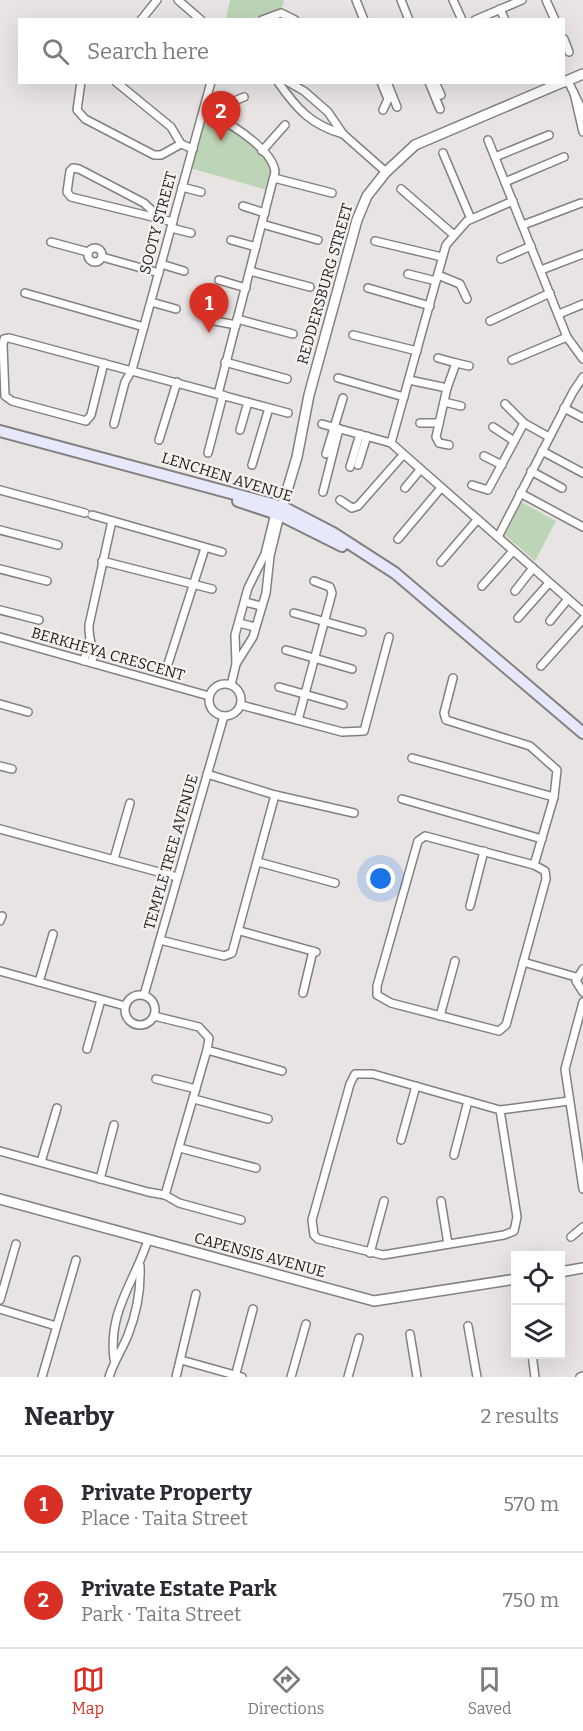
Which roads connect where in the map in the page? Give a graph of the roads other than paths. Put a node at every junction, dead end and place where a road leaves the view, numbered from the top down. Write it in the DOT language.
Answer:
graph roads {
  1 [pos="157,0"];
  2 [pos="163,0"];
  3 [pos="178,0"];
  4 [pos="356,0"];
  5 [pos="401,0"];
  6 [pos="406,0"];
  7 [pos="453,0"];
  8 [pos="522,0"];
  9 [pos="546,0"];
  10 [pos="505,5"];
  11 [pos="143,18"];
  12 [pos="149,18"];
  13 [pos="199,18"];
  14 [pos="267,18"];
  15 [pos="291,18"];
  16 [pos="363,18"];
  17 [pos="410,18"];
  18 [pos="410,18"];
  19 [pos="461,18"];
  20 [pos="479,18"];
  21 [pos="554,18"];
  22 [pos="565,42"];
  23 [pos="569,52"];
  24 [pos="583,74"];
  25 [pos="565,82"];
  26 [pos="81,84"];
  27 [pos="118,84"];
  28 [pos="211,84"];
  29 [pos="279,84"];
  30 [pos="292,84"];
  31 [pos="382,84"];
  32 [pos="388,84"];
  33 [pos="430,84"];
  34 [pos="436,84"];
  35 [pos="560,84"];
  36 [pos="573,93"];
  37 [pos="441,95"];
  38 [pos="244,97"];
  39 [pos="397,107"];
  40 [pos="323,108"];
  41 [pos="440,109"];
  42 [pos="383,110"];
  43 [pos="206,111"];
  44 [pos="583,112"];
  45 [pos="313,120"];
  46 [pos="285,125"];
  47 [pos="583,132"];
  48 [pos="343,134"];
  49 [pos="549,135"];
  50 [pos="488,140"];
  51 [pos="181,144"];
  52 [pos="193,149"];
  53 [pos="262,150"];
  54 [pos="443,153"];
  55 [pos="495,157"];
  56 [pos="564,157"];
  57 [pos="387,172"];
  58 [pos="274,178"];
  59 [pos="505,182"];
  60 [pos="182,187"];
  61 [pos="401,189"];
  62 [pos="201,192"];
  63 [pos="332,193"];
  64 [pos="513,201"];
  65 [pos="581,203"];
  66 [pos="243,206"];
  67 [pos="265,213"];
  68 [pos="160,218"];
  69 [pos="471,219"];
  70 [pos="262,224"];
  71 [pos="172,225"];
  72 [pos="523,225"];
  73 [pos="191,233"];
  74 [pos="453,234"];
  75 [pos="231,240"];
  76 [pos="318,240"];
  77 [pos="375,241"];
  78 [pos="51,242"];
  79 [pos="531,246"];
  80 [pos="256,247"];
  81 [pos="583,254"];
  82 [pos="441,257"];
  83 [pos="501,259"];
  84 [pos="161,264"];
  85 [pos="541,270"];
  86 [pos="184,271"];
  87 [pos="250,271"];
  88 [pos="159,273"];
  89 [pos="408,274"];
  90 [pos="437,278"];
  91 [pos="219,280"];
  92 [pos="310,287"];
  93 [pos="246,288"];
  94 [pos="368,288"];
  95 [pos="25,293"];
  96 [pos="550,293"];
  97 [pos="467,299"];
  98 [pos="151,302"];
  99 [pos="583,304"];
  100 [pos="430,306"];
  101 [pos="176,309"];
  102 [pos="583,309"];
  103 [pos="560,316"];
  104 [pos="215,321"];
  105 [pos="490,321"];
  106 [pos="237,322"];
  107 [pos="144,327"];
  108 [pos="293,334"];
  109 [pos="353,335"];
  110 [pos="568,339"];
  111 [pos="417,351"];
  112 [pos="438,358"];
  113 [pos="583,359"];
  114 [pos="516,360"];
  115 [pos="225,362"];
  116 [pos="104,363"];
  117 [pos="456,363"];
  118 [pos="469,366"];
  119 [pos="132,370"];
  120 [pos="583,377"];
  121 [pos="338,378"];
  122 [pos="287,379"];
  123 [pos="409,380"];
  124 [pos="177,382"];
  125 [pos="447,388"];
  126 [pos="221,394"];
  127 [pos="404,397"];
  128 [pos="343,398"];
  129 [pos="248,402"];
  130 [pos="444,402"];
  131 [pos="505,404"];
  132 [pos="461,406"];
  133 [pos="269,408"];
  134 [pos="564,408"];
  135 [pos="288,413"];
  136 [pos="583,418"];
  137 [pos="420,423"];
  138 [pos="439,423"];
  139 [pos="524,423"];
  140 [pos="114,424"];
  141 [pos="322,424"];
  142 [pos="493,427"];
  143 [pos="336,428"];
  144 [pos="240,430"];
  145 [pos="0,431"];
  146 [pos="363,435"];
  147 [pos="549,437"];
  148 [pos="159,440"];
  149 [pos="514,441"];
  150 [pos="391,443"];
  151 [pos="449,445"];
  152 [pos="542,449"];
  153 [pos="208,453"];
  154 [pos="326,454"];
  155 [pos="404,456"];
  156 [pos="484,456"];
  157 [pos="573,463"];
  158 [pos="252,465"];
  159 [pos="502,465"];
  160 [pos="354,466"];
  161 [pos="420,470"];
  162 [pos="531,471"];
  163 [pos="583,473"];
  164 [pos="472,485"];
  165 [pos="439,487"];
  166 [pos="405,488"];
  167 [pos="562,488"];
  168 [pos="0,490"];
  169 [pos="322,492"];
  170 [pos="520,493"];
  171 [pos="372,495"];
  172 [pos="340,500"];
  173 [pos="279,510"];
  174 [pos="477,520"];
  175 [pos="112,521"];
  176 [pos="583,527"];
  177 [pos="0,530"];
  178 [pos="398,536"];
  179 [pos="498,537"];
  180 [pos="58,545"];
  181 [pos="205,548"];
  182 [pos="511,550"];
  183 [pos="222,552"];
  184 [pos="102,561"];
  185 [pos="441,562"];
  186 [pos="532,568"];
  187 [pos="0,569"];
  188 [pos="488,573"];
  189 [pos="47,581"];
  190 [pos="314,581"];
  191 [pos="549,583"];
  192 [pos="196,584"];
  193 [pos="482,586"];
  194 [pos="212,589"];
  195 [pos="514,591"];
  196 [pos="568,599"];
  197 [pos="245,602"];
  198 [pos="261,606"];
  199 [pos="0,610"];
  200 [pos="583,612"];
  201 [pos="294,614"];
  202 [pos="518,618"];
  203 [pos="583,619"];
  204 [pos="39,620"];
  205 [pos="550,621"];
  206 [pos="325,622"];
  207 [pos="239,623"];
  208 [pos="255,627"];
  209 [pos="362,632"];
  210 [pos="0,637"];
  211 [pos="389,637"];
  212 [pos="90,641"];
  213 [pos="286,650"];
  214 [pos="314,658"];
  215 [pos="84,661"];
  216 [pos="92,663"];
  217 [pos="236,664"];
  218 [pos="540,666"];
  219 [pos="352,669"];
  220 [pos="166,670"];
  221 [pos="453,678"];
  222 [pos="231,685"];
  223 [pos="279,687"];
  224 [pos="304,694"];
  225 [pos="210,696"];
  226 [pos="0,704"];
  227 [pos="241,705"];
  228 [pos="343,705"];
  229 [pos="28,712"];
  230 [pos="224,716"];
  231 [pos="298,720"];
  232 [pos="583,734"];
  233 [pos="412,758"];
  234 [pos="0,766"];
  235 [pos="12,769"];
  236 [pos="207,774"];
  237 [pos="276,795"];
  238 [pos="554,797"];
  239 [pos="402,800"];
  240 [pos="130,803"];
  241 [pos="354,813"];
  242 [pos="0,829"];
  243 [pos="542,839"];
  244 [pos="484,851"];
  245 [pos="114,859"];
  246 [pos="258,862"];
  247 [pos="534,865"];
  248 [pos="177,877"];
  249 [pos="335,883"];
  250 [pos="470,906"];
  251 [pos="240,931"];
  252 [pos="53,934"];
  253 [pos="160,940"];
  254 [pos="455,962"];
  255 [pos="523,962"];
  256 [pos="583,969"];
  257 [pos="0,971"];
  258 [pos="576,977"];
  259 [pos="39,982"];
  260 [pos="583,992"];
  261 [pos="303,993"];
  262 [pos="144,995"];
  263 [pos="101,1000"];
  264 [pos="583,1002"];
  265 [pos="125,1006"];
  266 [pos="154,1016"];
  267 [pos="440,1016"];
  268 [pos="87,1049"];
  269 [pos="207,1050"];
  270 [pos="282,1071"];
  271 [pos="156,1079"];
  272 [pos="416,1086"];
  273 [pos="196,1089"];
  274 [pos="194,1099"];
  275 [pos="468,1101"];
  276 [pos="569,1101"];
  277 [pos="57,1108"];
  278 [pos="500,1110"];
  279 [pos="268,1119"];
  280 [pos="114,1125"];
  281 [pos="401,1140"];
  282 [pos="180,1148"];
  283 [pos="0,1151"];
  284 [pos="454,1155"];
  285 [pos="41,1162"];
  286 [pos="256,1168"];
  287 [pos="100,1179"];
  288 [pos="583,1189"];
  289 [pos="165,1195"];
  290 [pos="0,1199"];
  291 [pos="441,1200"];
  292 [pos="384,1201"];
  293 [pos="241,1220"];
  294 [pos="583,1227"];
  295 [pos="572,1237"];
  296 [pos="148,1240"];
  297 [pos="16,1244"];
  298 [pos="448,1244"];
  299 [pos="370,1253"];
  300 [pos="76,1260"];
  301 [pos="140,1264"];
  302 [pos="583,1268"];
  303 [pos="565,1271"];
  304 [pos="511,1280"];
  305 [pos="196,1294"];
  306 [pos="0,1300"];
  307 [pos="0,1309"];
  308 [pos="253,1309"];
  309 [pos="306,1324"];
  310 [pos="56,1326"];
  311 [pos="468,1326"];
  312 [pos="410,1334"];
  313 [pos="359,1338"];
  314 [pos="114,1359"];
  315 [pos="533,1359"];
  316 [pos="181,1360"];
  317 [pos="238,1376"];
  318 [pos="42,1377"];
  319 [pos="109,1377"];
  320 [pos="176,1377"];
  321 [pos="291,1377"];
  322 [pos="348,1377"];
  323 [pos="417,1377"];
  324 [pos="477,1377"];
  325 [pos="536,1377"];
  1 -- 11 [label="street"];
  2 -- 12 [label="street"];
  3 -- 13 [label="street"];
  4 -- 16 [label="street"];
  5 -- 17 [label="street"];
  6 -- 18 [label="street"];
  7 -- 19 [label="street"];
  8 -- 10 [label="street"];
  9 -- 21 [label="street"];
  10 -- 20 [label="street"];
  14 -- 15 [label="street"];
  22 -- 23 [label="street"];
  24 -- 25 [label="street, REDDERSBURG STREET"];
  25 -- 36 [label="street"];
  26 -- 51 [label="street"];
  27 -- 51 [label="street"];
  28 -- 43 [label="street, SOOTY STREET"];
  29 -- 45 [label="street"];
  30 -- 40 [label="street"];
  31 -- 42 [label="street"];
  32 -- 39 [label="street"];
  33 -- 41 [label="street"];
  34 -- 37 [label="street"];
  35 -- 57 [label="street, REDDERSBURG STREET"];
  36 -- 44 [label="street"];
  36 -- 47 [label="street"];
  38 -- 43 [label="street"];
  40 -- 45 [label="street"];
  40 -- 48 [label="street"];
  43 -- 52 [label="street, SOOTY STREET"];
  43 -- 53 [label="street"];
  45 -- 48 [label="street"];
  46 -- 53 [label="street"];
  48 -- 57 [label="street"];
  49 -- 55 [label="street"];
  50 -- 55 [label="street"];
  51 -- 52 [label="street"];
  52 -- 60 [label="street, SOOTY STREET"];
  53 -- 58 [label="street"];
  54 -- 69 [label="street"];
  55 -- 59 [label="street"];
  56 -- 59 [label="street"];
  57 -- 173 [label="street, REDDERSBURG STREET"];
  58 -- 63 [label="street"];
  58 -- 67 [label="street"];
  59 -- 64 [label="street"];
  60 -- 62 [label="street"];
  60 -- 71 [label="street, SOOTY STREET"];
  61 -- 74 [label="street"];
  64 -- 69 [label="street"];
  64 -- 72 [label="street"];
  65 -- 72 [label="street"];
  66 -- 67 [label="street"];
  67 -- 70 [label="street"];
  68 -- 68 [label="street"];
  68 -- 71 [label="street"];
  69 -- 74 [label="street"];
  70 -- 76 [label="street"];
  70 -- 80 [label="street"];
  71 -- 73 [label="street"];
  71 -- 84 [label="street, SOOTY STREET"];
  72 -- 79 [label="street"];
  74 -- 82 [label="street"];
  75 -- 80 [label="street"];
  77 -- 82 [label="street"];
  78 -- 88 [label="street"];
  79 -- 83 [label="street"];
  79 -- 85 [label="street"];
  80 -- 87 [label="street"];
  81 -- 85 [label="street"];
  82 -- 90 [label="street"];
  84 -- 86 [label="street"];
  84 -- 88 [label="street, SOOTY STREET"];
  85 -- 96 [label="street"];
  87 -- 92 [label="street"];
  87 -- 93 [label="street"];
  88 -- 98 [label="street, SOOTY STREET"];
  89 -- 90 [label="street"];
  90 -- 97 [label="street"];
  90 -- 100 [label="street"];
  91 -- 93 [label="street"];
  93 -- 106 [label="street"];
  94 -- 100 [label="street"];
  95 -- 107 [label="street"];
  96 -- 103 [label="street"];
  96 -- 105 [label="street"];
  98 -- 101 [label="street"];
  98 -- 107 [label="street, SOOTY STREET"];
  99 -- 103 [label="street"];
  100 -- 111 [label="street"];
  102 -- 103 [label="street"];
  103 -- 110 [label="street"];
  104 -- 106 [label="street"];
  106 -- 108 [label="street"];
  106 -- 115 [label="street"];
  107 -- 119 [label="street, SOOTY STREET"];
  109 -- 111 [label="street"];
  110 -- 113 [label="street"];
  110 -- 114 [label="street"];
  111 -- 123 [label="street"];
  112 -- 117 [label="street"];
  115 -- 122 [label="street"];
  115 -- 126 [label="street"];
  116 -- 116 [label="street"];
  116 -- 119 [label="street"];
  117 -- 118 [label="street"];
  117 -- 125 [label="street"];
  119 -- 124 [label="street"];
  119 -- 140 [label="street, SOOTY STREET"];
  120 -- 134 [label="street"];
  121 -- 127 [label="street"];
  123 -- 125 [label="street"];
  123 -- 127 [label="street"];
  124 -- 126 [label="street"];
  124 -- 148 [label="street"];
  125 -- 130 [label="street"];
  126 -- 129 [label="street"];
  126 -- 153 [label="street"];
  127 -- 150 [label="street"];
  128 -- 143 [label="street"];
  129 -- 133 [label="street"];
  129 -- 144 [label="street"];
  130 -- 132 [label="street"];
  130 -- 138 [label="street"];
  131 -- 139 [label="street"];
  133 -- 135 [label="street"];
  133 -- 158 [label="street"];
  134 -- 136 [label="street"];
  134 -- 147 [label="street"];
  137 -- 138 [label="street"];
  138 -- 151 [label="street"];
  139 -- 147 [label="street"];
  139 -- 149 [label="street"];
  141 -- 143 [label="street"];
  142 -- 149 [label="street"];
  143 -- 146 [label="street"];
  143 -- 154 [label="street"];
  143 -- 169 [label="street"];
  145 -- 173 [label="main road, LENCHEN AVENUE"];
  146 -- 150 [label="street"];
  146 -- 160 [label="street"];
  147 -- 152 [label="street"];
  149 -- 159 [label="street"];
  150 -- 155 [label="street"];
  152 -- 157 [label="street"];
  152 -- 162 [label="street"];
  152 -- 163 [label="street"];
  155 -- 161 [label="street"];
  155 -- 171 [label="street"];
  155 -- 172 [label="street"];
  156 -- 159 [label="street"];
  159 -- 164 [label="street"];
  161 -- 165 [label="street"];
  161 -- 166 [label="street"];
  162 -- 167 [label="street"];
  162 -- 170 [label="street"];
  165 -- 174 [label="street"];
  165 -- 178 [label="street"];
  168 -- 175 [label="street"];
  170 -- 176 [label="street"];
  170 -- 179 [label="street"];
  173 -- 197 [label="street"];
  173 -- 198 [label="street"];
  173 -- 232 [label="main road, LENCHEN AVENUE"];
  174 -- 179 [label="street"];
  174 -- 185 [label="street"];
  175 -- 181 [label="street"];
  175 -- 184 [label="street"];
  177 -- 180 [label="street"];
  179 -- 182 [label="street"];
  181 -- 183 [label="street"];
  181 -- 192 [label="street"];
  182 -- 186 [label="street"];
  182 -- 188 [label="street"];
  182 -- 193 [label="street"];
  184 -- 192 [label="street"];
  184 -- 212 [label="street"];
  186 -- 191 [label="street"];
  186 -- 195 [label="street"];
  187 -- 189 [label="street"];
  190 -- 206 [label="street"];
  191 -- 196 [label="street"];
  191 -- 202 [label="street"];
  192 -- 194 [label="street"];
  192 -- 220 [label="street"];
  196 -- 200 [label="street"];
  196 -- 205 [label="street"];
  197 -- 198 [label="street"];
  197 -- 207 [label="street"];
  198 -- 208 [label="street"];
  199 -- 204 [label="street"];
  201 -- 206 [label="street"];
  203 -- 218 [label="street"];
  206 -- 209 [label="street"];
  206 -- 214 [label="street"];
  207 -- 208 [label="street"];
  207 -- 217 [label="street"];
  208 -- 217 [label="street"];
  210 -- 215 [label="street, BERKHEYA CRESCENT"];
  211 -- 231 [label="street"];
  212 -- 215 [label="street"];
  212 -- 216 [label="street"];
  213 -- 214 [label="street"];
  214 -- 219 [label="street"];
  214 -- 224 [label="street"];
  215 -- 216 [label="street, BERKHEYA CRESCENT"];
  216 -- 225 [label="street, BERKHEYA CRESCENT"];
  217 -- 222 [label="street"];
  221 -- 238 [label="street"];
  222 -- 225 [label="street"];
  222 -- 227 [label="street"];
  223 -- 224 [label="street"];
  224 -- 228 [label="street"];
  224 -- 231 [label="street"];
  225 -- 230 [label="street"];
  226 -- 229 [label="street"];
  227 -- 230 [label="street"];
  227 -- 231 [label="street"];
  230 -- 236 [label="street, TEMPLE TREE AVENUE"];
  233 -- 238 [label="street"];
  234 -- 235 [label="street"];
  236 -- 237 [label="street"];
  236 -- 248 [label="street, TEMPLE TREE AVENUE"];
  237 -- 241 [label="street"];
  237 -- 246 [label="street"];
  238 -- 243 [label="street"];
  239 -- 243 [label="street"];
  240 -- 245 [label="street"];
  242 -- 245 [label="street"];
  243 -- 247 [label="street"];
  244 -- 247 [label="street"];
  244 -- 250 [label="street"];
  244 -- 267 [label="street"];
  245 -- 248 [label="street"];
  246 -- 249 [label="street"];
  246 -- 251 [label="street"];
  247 -- 255 [label="street"];
  248 -- 253 [label="street, TEMPLE TREE AVENUE"];
  251 -- 253 [label="street"];
  251 -- 261 [label="street"];
  252 -- 259 [label="street"];
  253 -- 262 [label="street, TEMPLE TREE AVENUE"];
  254 -- 267 [label="street"];
  255 -- 258 [label="street"];
  255 -- 267 [label="street"];
  256 -- 258 [label="street"];
  257 -- 259 [label="street"];
  258 -- 260 [label="street"];
  259 -- 263 [label="street"];
  262 -- 265 [label="street"];
  262 -- 266 [label="street"];
  263 -- 265 [label="street"];
  263 -- 268 [label="street"];
  264 -- 276 [label="street"];
  265 -- 266 [label="street"];
  266 -- 269 [label="street"];
  269 -- 270 [label="street"];
  269 -- 273 [label="street"];
  271 -- 273 [label="street"];
  272 -- 275 [label="street"];
  272 -- 281 [label="street"];
  272 -- 299 [label="street"];
  273 -- 274 [label="street"];
  274 -- 279 [label="street"];
  274 -- 282 [label="street"];
  275 -- 278 [label="street"];
  275 -- 284 [label="street"];
  276 -- 278 [label="street"];
  276 -- 288 [label="street"];
  277 -- 285 [label="street"];
  278 -- 298 [label="street"];
  280 -- 287 [label="street"];
  282 -- 286 [label="street"];
  282 -- 289 [label="street"];
  283 -- 285 [label="street"];
  285 -- 287 [label="street"];
  287 -- 289 [label="street"];
  289 -- 293 [label="street"];
  290 -- 296 [label="street, CAPENSIS AVENUE"];
  291 -- 298 [label="street"];
  292 -- 299 [label="street"];
  294 -- 295 [label="street"];
  296 -- 301 [label="street"];
  296 -- 304 [label="street, CAPENSIS AVENUE"];
  297 -- 306 [label="street"];
  298 -- 299 [label="street"];
  300 -- 310 [label="street"];
  301 -- 314 [label="street"];
  301 -- 314 [label="street"];
  302 -- 303 [label="street"];
  305 -- 316 [label="street"];
  307 -- 310 [label="street"];
  308 -- 317 [label="street"];
  309 -- 321 [label="street"];
  310 -- 318 [label="street"];
  311 -- 324 [label="street"];
  312 -- 323 [label="street"];
  313 -- 322 [label="street"];
  314 -- 319 [label="street"];
  315 -- 325 [label="street"];
  316 -- 317 [label="street"];
  316 -- 320 [label="street"];
}
